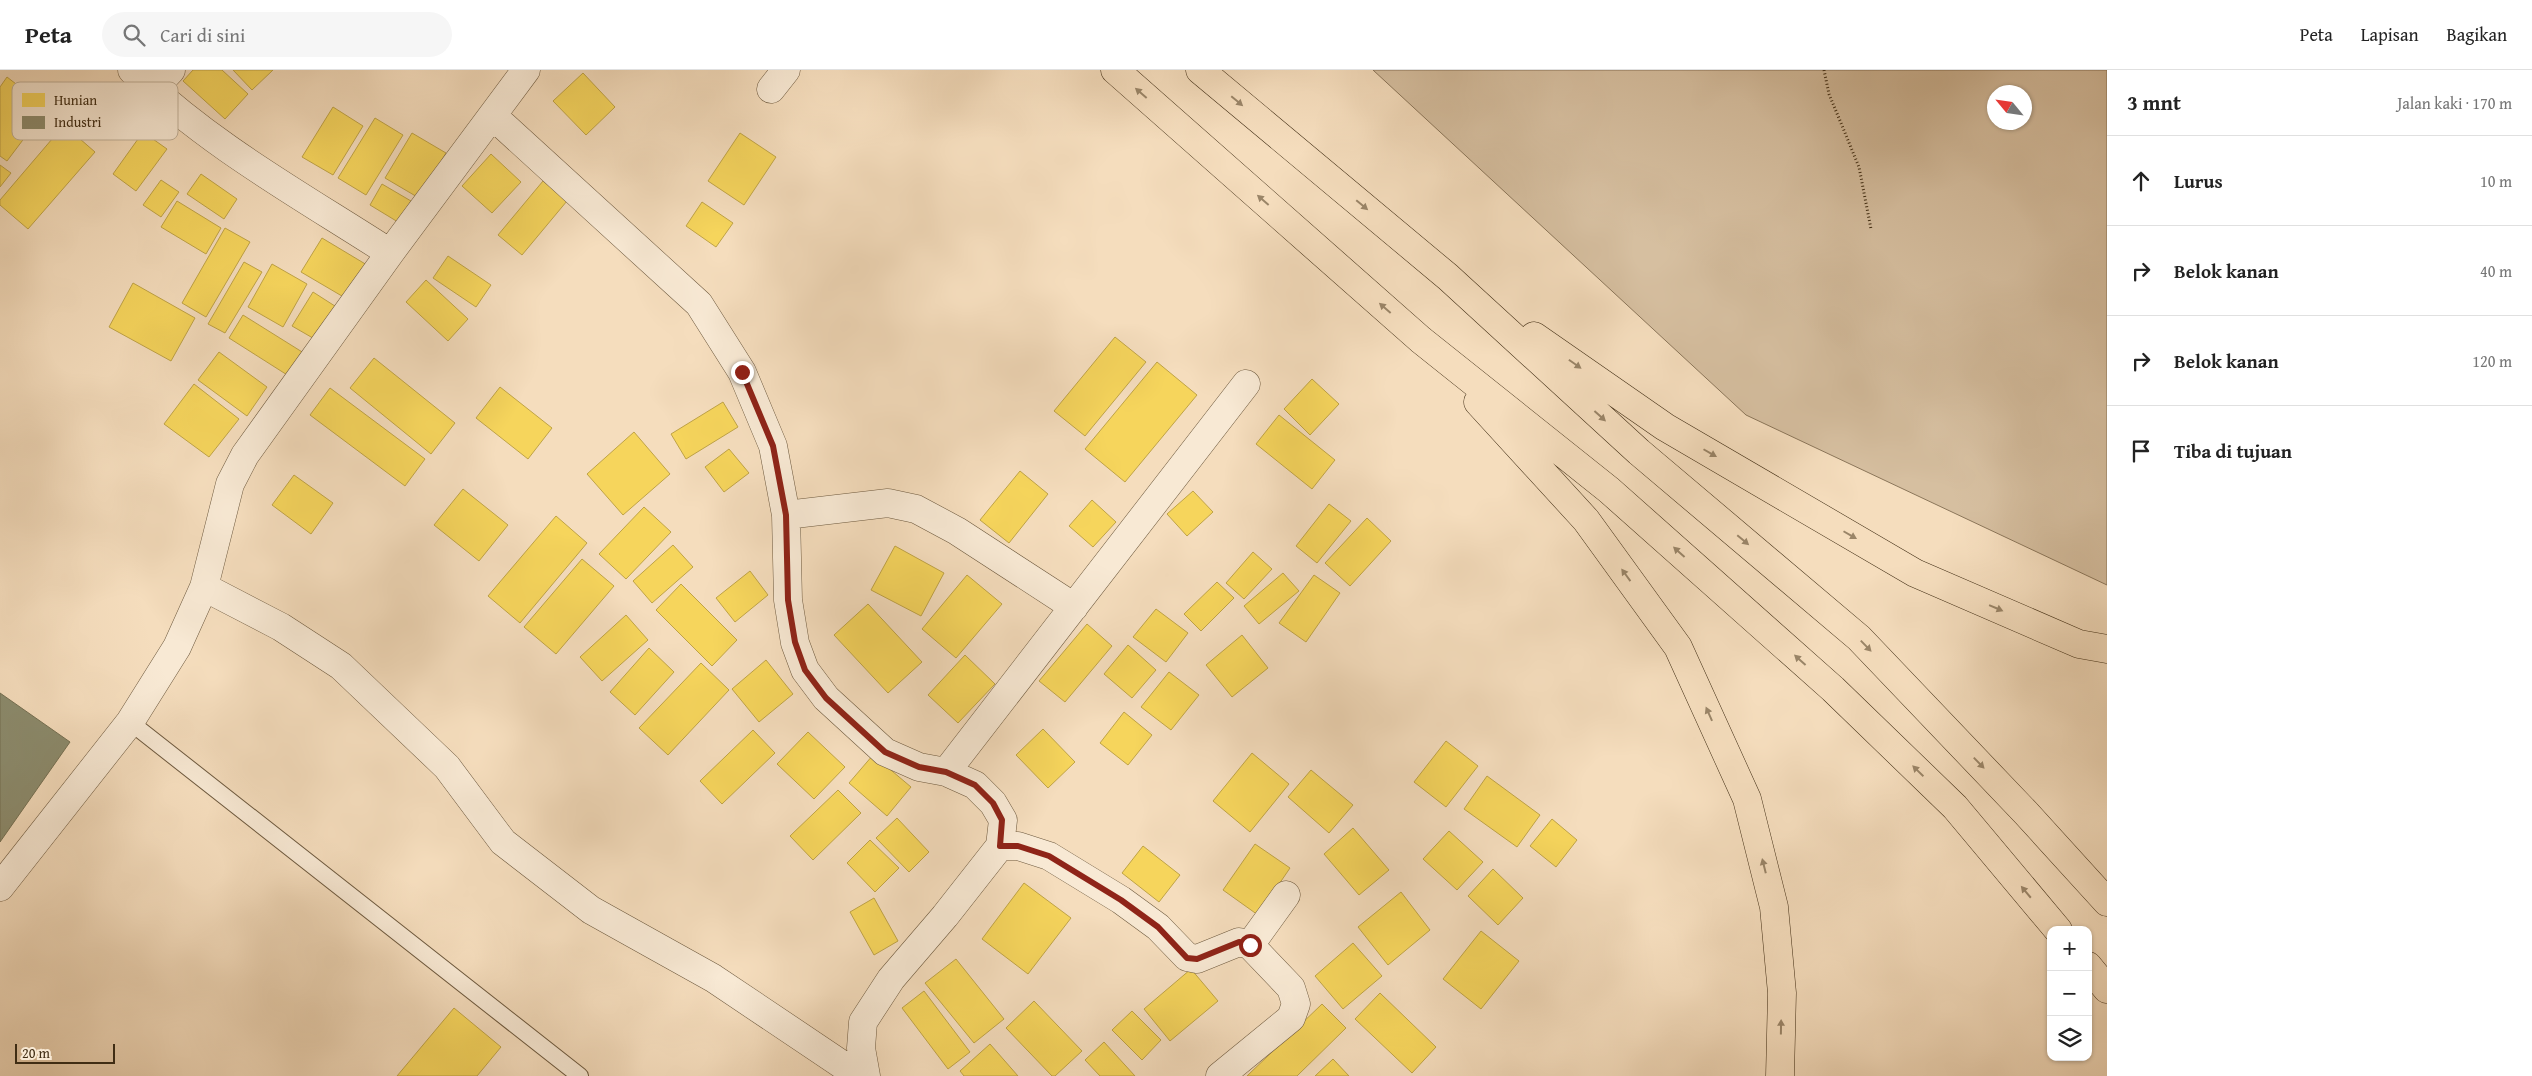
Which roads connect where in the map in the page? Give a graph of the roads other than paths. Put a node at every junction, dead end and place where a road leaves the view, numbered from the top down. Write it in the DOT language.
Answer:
graph roads {
  1 [pos="132,70"];
  2 [pos="171,70"];
  3 [pos="526,70"];
  4 [pos="1115,70"];
  5 [pos="1200,70"];
  6 [pos="144,82"];
  7 [pos="160,82"];
  8 [pos="178,111"];
  9 [pos="493,116"];
  10 [pos="390,253"];
  11 [pos="1448,277"];
  12 [pos="1421,340"];
  13 [pos="1246,384"];
  14 [pos="786,515"];
  15 [pos="204,587"];
  16 [pos="1074,607"];
  17 [pos="2107,650"];
  18 [pos="130,722"];
  19 [pos="946,772"];
  20 [pos="1000,846"];
  21 [pos="0,887"];
  22 [pos="1286,894"];
  23 [pos="2107,902"];
  24 [pos="2055,926"];
  25 [pos="1250,945"];
  26 [pos="2092,971"];
  27 [pos="2107,989"];
  28 [pos="580,1076"];
  29 [pos="859,1076"];
  30 [pos="866,1076"];
  31 [pos="1220,1076"];
  32 [pos="1780,1076"];
  1 -- 6 [label="street"];
  2 -- 7 [label="street"];
  3 -- 9 [label="street"];
  12 -- 4 [label="highway, one-way"];
  5 -- 11 [label="highway, one-way"];
  8 -- 10 [label="street"];
  9 -- 10 [label="street"];
  9 -- 14 [label="street"];
  10 -- 15 [label="street"];
  11 -- 17 [label="highway, one-way"];
  11 -- 23 [label="highway, one-way"];
  24 -- 12 [label="highway, one-way"];
  32 -- 12 [label="highway, one-way"];
  13 -- 16 [label="street"];
  14 -- 16 [label="street"];
  14 -- 19 [label="street"];
  15 -- 18 [label="street"];
  15 -- 29 [label="street"];
  16 -- 19 [label="street"];
  18 -- 21 [label="street"];
  18 -- 28 [label="lane"];
  19 -- 20 [label="street"];
  20 -- 25 [label="street"];
  20 -- 30 [label="street"];
  22 -- 25 [label="street"];
  25 -- 31 [label="street"];
  26 -- 27 [label="highway"];
}
